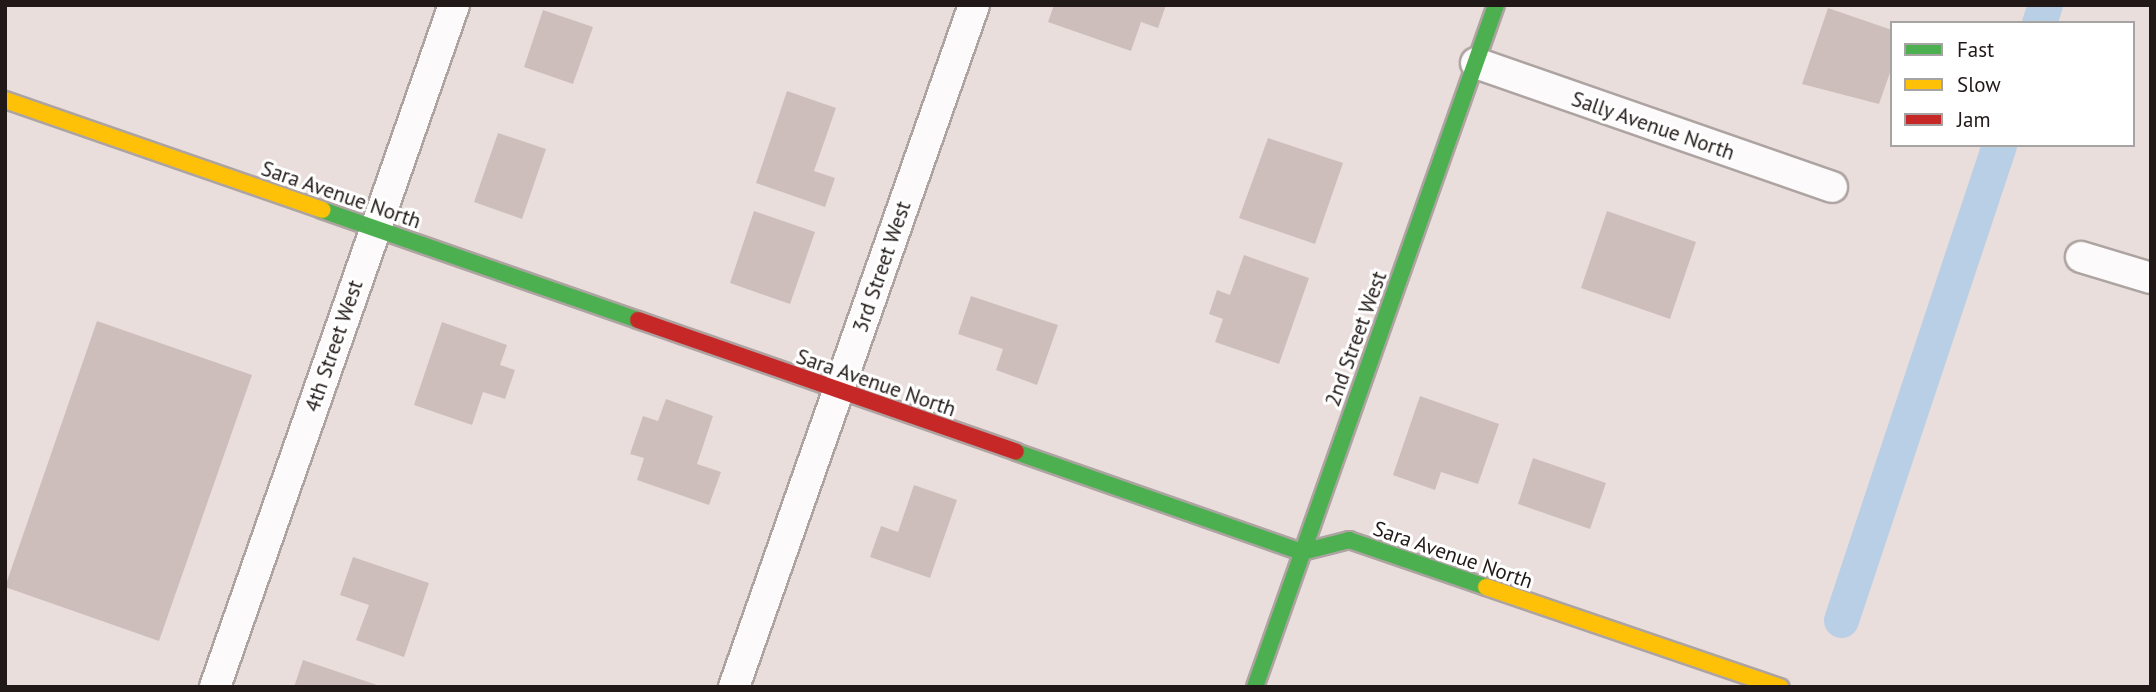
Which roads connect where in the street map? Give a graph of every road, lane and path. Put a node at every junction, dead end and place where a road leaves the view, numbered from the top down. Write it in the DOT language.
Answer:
graph roads {
  1 [pos="454,5"];
  2 [pos="974,5"];
  3 [pos="1496,5"];
  4 [pos="1476,63"];
  5 [pos="5,100"];
  6 [pos="1832,187"];
  7 [pos="375,229"];
  8 [pos="2081,257"];
  9 [pos="2151,278"];
  10 [pos="837,392"];
  11 [pos="1302,552"];
  12 [pos="215,687"];
  13 [pos="734,687"];
  14 [pos="1255,687"];
  15 [pos="1780,687"];
  1 -- 7 [label="street, 4th Street West"];
  2 -- 10 [label="street, 3rd Street West"];
  3 -- 4 [label="street, 2nd Street West"];
  4 -- 6 [label="street, Sally Avenue North"];
  4 -- 11 [label="street, 2nd Street West"];
  5 -- 7 [label="street, Sara Avenue North"];
  7 -- 10 [label="street, Sara Avenue North"];
  7 -- 12 [label="street, 4th Street West"];
  8 -- 9 [label="street"];
  10 -- 11 [label="street, Sara Avenue North"];
  10 -- 13 [label="street, 3rd Street West"];
  11 -- 14 [label="street, 2nd Street West"];
  11 -- 15 [label="street, Sara Avenue North"];
}
